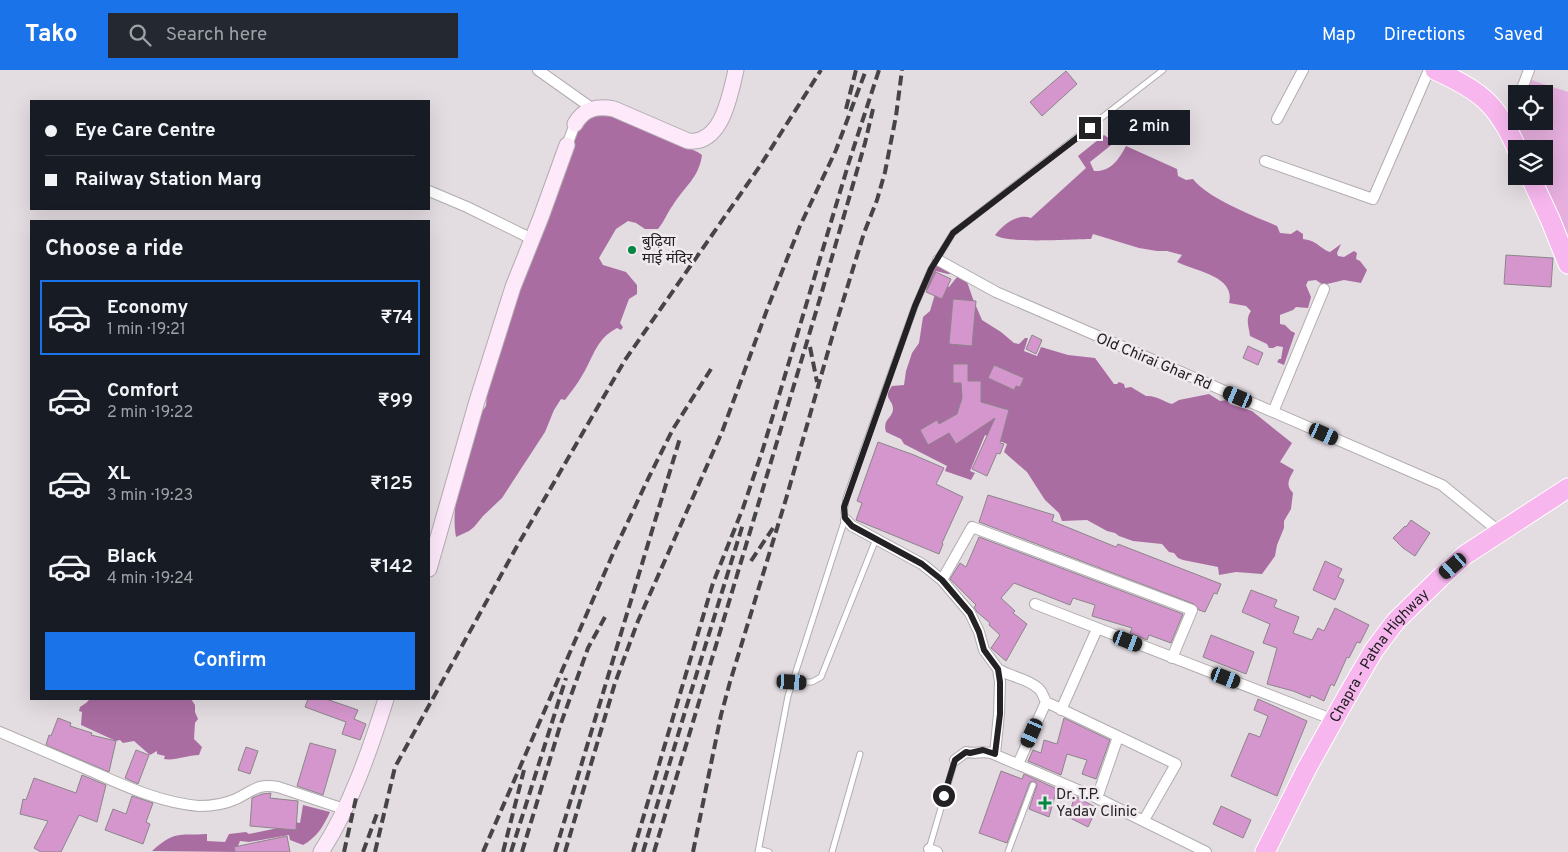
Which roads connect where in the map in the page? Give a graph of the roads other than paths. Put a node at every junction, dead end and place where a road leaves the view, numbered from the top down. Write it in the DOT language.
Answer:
graph roads {
  1 [pos="538,70"];
  2 [pos="736,70"];
  3 [pos="1163,70"];
  4 [pos="1302,70"];
  5 [pos="1429,70"];
  6 [pos="1434,70"];
  7 [pos="1530,70"];
  8 [pos="1524,85"];
  9 [pos="593,109"];
  10 [pos="1277,119"];
  11 [pos="575,124"];
  12 [pos="1507,128"];
  13 [pos="1513,140"];
  14 [pos="567,145"];
  15 [pos="1265,161"];
  16 [pos="1534,185"];
  17 [pos="430,191"];
  18 [pos="532,239"];
  19 [pos="938,260"];
  20 [pos="1568,264"];
  21 [pos="1324,289"];
  22 [pos="1273,412"];
  23 [pos="1568,488"];
  24 [pos="846,519"];
  25 [pos="1501,533"];
  26 [pos="876,539"];
  27 [pos="430,566"];
  28 [pos="942,580"];
  29 [pos="1034,604"];
  30 [pos="1097,629"];
  31 [pos="1172,658"];
  32 [pos="998,669"];
  33 [pos="792,682"];
  34 [pos="386,700"];
  35 [pos="1046,702"];
  36 [pos="1061,710"];
  37 [pos="1334,720"];
  38 [pos="0,732"];
  39 [pos="1118,737"];
  40 [pos="860,754"];
  41 [pos="995,754"];
  42 [pos="955,760"];
  43 [pos="1018,764"];
  44 [pos="1033,785"];
  45 [pos="1096,798"];
  46 [pos="344,809"];
  47 [pos="1144,820"];
  48 [pos="759,850"];
  49 [pos="931,851"];
  50 [pos="321,852"];
  51 [pos="769,852"];
  52 [pos="832,852"];
  53 [pos="1008,852"];
  54 [pos="1206,852"];
  55 [pos="1265,852"];
  1 -- 9 [label="street"];
  2 -- 9 [label="street"];
  3 -- 19 [label="lane"];
  4 -- 10 [label="street"];
  5 -- 15 [label="street"];
  6 -- 12 [label="highway"];
  7 -- 8 [label="street"];
  9 -- 11 [label="street"];
  11 -- 14 [label="street"];
  12 -- 13 [label="highway"];
  14 -- 18 [label="street"];
  16 -- 20 [label="highway"];
  17 -- 18 [label="street"];
  18 -- 27 [label="street"];
  19 -- 22 [label="street, Old Chirai Ghar Rd"];
  19 -- 24 [label="lane"];
  21 -- 22 [label="street"];
  22 -- 25 [label="street, Old Chirai Ghar Rd"];
  23 -- 25 [label="highway, Chapra - Patna Highway"];
  24 -- 26 [label="street"];
  24 -- 33 [label="lane"];
  25 -- 37 [label="highway, Chapra - Patna Highway"];
  26 -- 28 [label="street"];
  26 -- 33 [label="lane"];
  28 -- 31 [label="street"];
  28 -- 32 [label="street"];
  29 -- 30 [label="street"];
  30 -- 31 [label="street"];
  30 -- 36 [label="street"];
  31 -- 37 [label="street"];
  32 -- 35 [label="street"];
  32 -- 41 [label="street"];
  33 -- 48 [label="lane"];
  34 -- 46 [label="street"];
  35 -- 36 [label="street"];
  35 -- 43 [label="street"];
  36 -- 39 [label="street"];
  37 -- 55 [label="highway, Chapra - Patna Highway"];
  38 -- 46 [label="street"];
  39 -- 45 [label="street"];
  39 -- 47 [label="street"];
  40 -- 52 [label="lane"];
  41 -- 42 [label="street"];
  41 -- 43 [label="street"];
  42 -- 49 [label="lane"];
  43 -- 45 [label="street"];
  44 -- 53 [label="lane"];
  45 -- 47 [label="street"];
  46 -- 50 [label="street"];
  47 -- 54 [label="street"];
  48 -- 51 [label="lane"];
}
